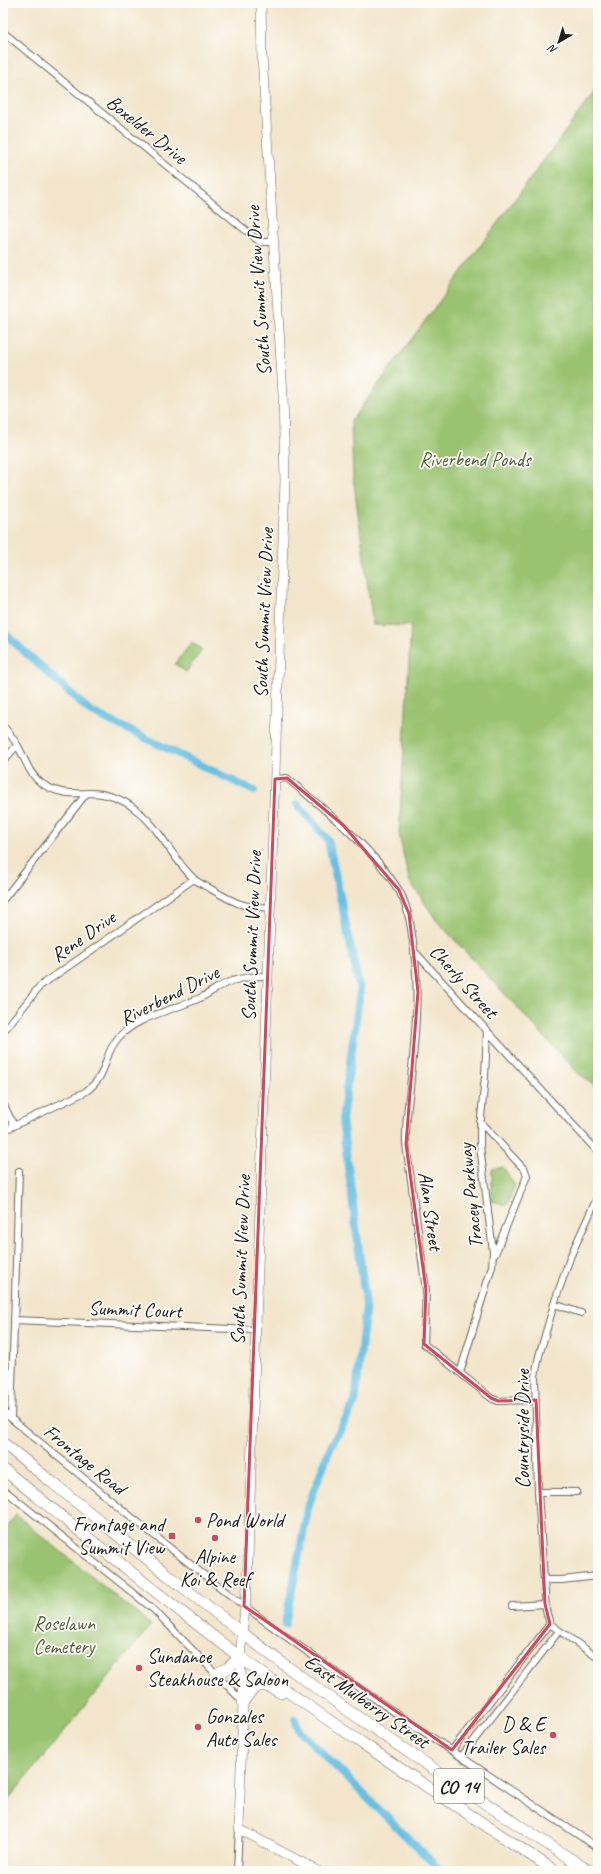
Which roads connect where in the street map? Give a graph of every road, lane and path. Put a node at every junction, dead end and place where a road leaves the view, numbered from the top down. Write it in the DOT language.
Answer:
graph roads {
  1 [pos="261,3"];
  2 [pos="3,32"];
  3 [pos="273,242"];
  4 [pos="3,726"];
  5 [pos="17,745"];
  6 [pos="3,762"];
  7 [pos="275,779"];
  8 [pos="86,794"];
  9 [pos="194,879"];
  10 [pos="3,900"];
  11 [pos="270,908"];
  12 [pos="415,952"];
  13 [pos="268,976"];
  14 [pos="487,1030"];
  15 [pos="3,1032"];
  16 [pos="3,1103"];
  17 [pos="480,1122"];
  18 [pos="14,1126"];
  19 [pos="3,1131"];
  20 [pos="598,1152"];
  21 [pos="20,1171"];
  22 [pos="598,1196"];
  23 [pos="492,1266"];
  24 [pos="554,1304"];
  25 [pos="582,1312"];
  26 [pos="14,1320"];
  27 [pos="256,1330"];
  28 [pos="460,1373"];
  29 [pos="536,1400"];
  30 [pos="3,1412"];
  31 [pos="11,1418"];
  32 [pos="3,1443"];
  33 [pos="3,1469"];
  34 [pos="3,1489"];
  35 [pos="538,1492"];
  36 [pos="577,1492"];
  37 [pos="598,1576"];
  38 [pos="544,1580"];
  39 [pos="545,1604"];
  40 [pos="244,1606"];
  41 [pos="512,1606"];
  42 [pos="550,1624"];
  43 [pos="559,1631"];
  44 [pos="243,1633"];
  45 [pos="240,1657"];
  46 [pos="598,1658"];
  47 [pos="216,1674"];
  48 [pos="243,1702"];
  49 [pos="323,1715"];
  50 [pos="452,1750"];
  51 [pos="461,1757"];
  52 [pos="480,1821"];
  53 [pos="514,1822"];
  54 [pos="239,1829"];
  55 [pos="598,1848"];
  56 [pos="237,1871"];
  57 [pos="318,1871"];
  58 [pos="545,1871"];
  59 [pos="555,1871"];
  60 [pos="589,1871"];
  61 [pos="598,1871"];
  1 -- 3 [label="street, South Summit View Drive"];
  2 -- 3 [label="street, Boxelder Drive"];
  3 -- 7 [label="street, South Summit View Drive"];
  4 -- 5 [label="street"];
  5 -- 6 [label="street"];
  5 -- 8 [label="street"];
  7 -- 11 [label="street, South Summit View Drive"];
  7 -- 12 [label="street, Cherly Street"];
  8 -- 9 [label="street"];
  8 -- 10 [label="street"];
  9 -- 11 [label="street"];
  9 -- 15 [label="street, Rene Drive"];
  11 -- 13 [label="street, South Summit View Drive"];
  12 -- 14 [label="street, Cherly Street"];
  12 -- 28 [label="street, Alan Street"];
  13 -- 18 [label="street, Riverbend Drive"];
  13 -- 27 [label="street, South Summit View Drive"];
  14 -- 17 [label="street, Tracey Parkway"];
  14 -- 20 [label="street, Cherly Street"];
  16 -- 18 [label="street"];
  17 -- 23 [label="street, Tracey Parkway"];
  17 -- 23 [label="street, Tracey Parkway"];
  18 -- 19 [label="street, Riverbend Drive"];
  21 -- 26 [label="street"];
  22 -- 24 [label="street, Countryside Drive"];
  23 -- 28 [label="street, Tracey Parkway"];
  24 -- 25 [label="street"];
  24 -- 29 [label="street, Countryside Drive"];
  26 -- 27 [label="street, Summit Court"];
  26 -- 31 [label="street"];
  27 -- 40 [label="street, South Summit View Drive"];
  28 -- 29 [label="street, Alan Street"];
  29 -- 35 [label="street, Countryside Drive"];
  30 -- 31 [label="street, Frontage Road"];
  31 -- 40 [label="street, Frontage Road"];
  32 -- 44 [label="highway, East Mulberry Street / CO 14"];
  33 -- 45 [label="highway, East Mulberry Street / CO 14"];
  34 -- 47 [label="street"];
  35 -- 36 [label="street"];
  35 -- 38 [label="street, Countryside Drive"];
  37 -- 38 [label="street"];
  38 -- 39 [label="street, Countryside Drive"];
  39 -- 41 [label="street"];
  39 -- 42 [label="street, Countryside Drive"];
  40 -- 44 [label="street, South Summit View Drive"];
  40 -- 50 [label="street, Frontage Road"];
  42 -- 43 [label="street"];
  42 -- 50 [label="street"];
  43 -- 46 [label="street"];
  43 -- 51 [label="street"];
  44 -- 45 [label="street, South Summit View Drive"];
  44 -- 53 [label="highway, East Mulberry Street / CO 14"];
  45 -- 47 [label="highway"];
  45 -- 48 [label="street, South Summit View Drive"];
  45 -- 49 [label="highway, East Mulberry Street / CO 14"];
  47 -- 48 [label="street"];
  48 -- 49 [label="highway"];
  48 -- 54 [label="street, South Summit View Drive"];
  49 -- 52 [label="highway, East Mulberry Street / CO 14"];
  50 -- 51 [label="street, Frontage Road"];
  51 -- 55 [label="street, Frontage Road"];
  52 -- 58 [label="highway"];
  52 -- 59 [label="highway, East Mulberry Street / CO 14"];
  53 -- 60 [label="highway, East Mulberry Street / CO 14"];
  53 -- 61 [label="highway"];
  54 -- 56 [label="street, South Summit View Drive"];
  54 -- 57 [label="street"];
}
